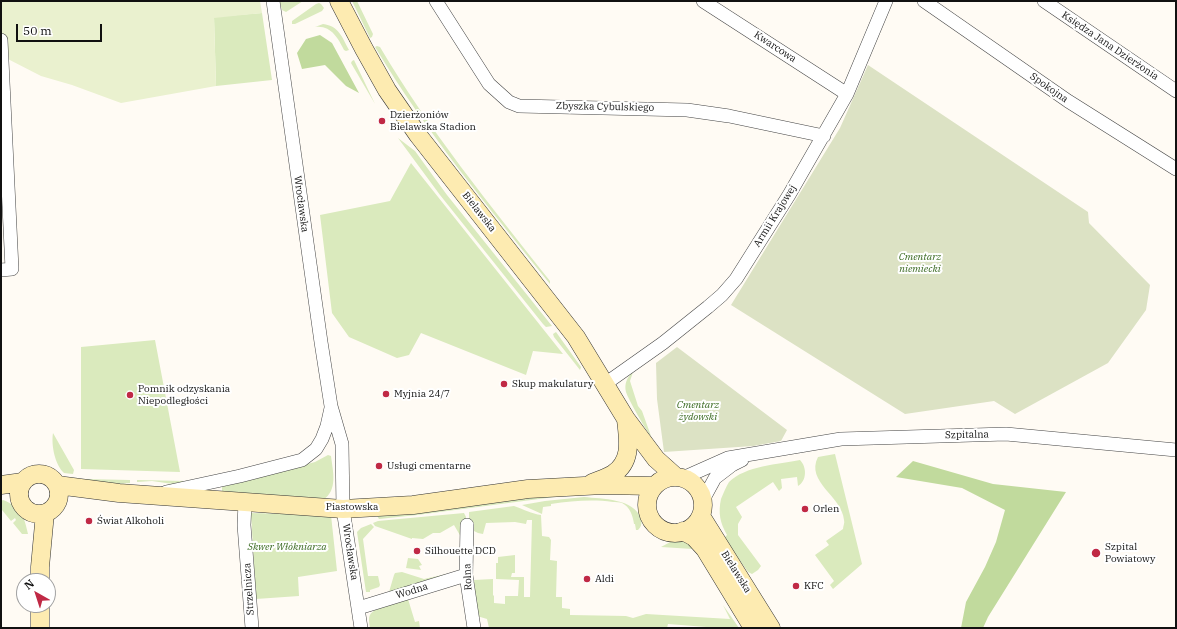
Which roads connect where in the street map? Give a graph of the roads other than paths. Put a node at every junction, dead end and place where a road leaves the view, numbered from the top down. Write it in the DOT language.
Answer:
graph roads {
  1 [pos="273,1"];
  2 [pos="339,1"];
  3 [pos="436,1"];
  4 [pos="703,1"];
  5 [pos="886,1"];
  6 [pos="924,1"];
  7 [pos="1044,1"];
  8 [pos="1,40"];
  9 [pos="1176,91"];
  10 [pos="847,94"];
  11 [pos="824,136"];
  12 [pos="1176,170"];
  13 [pos="1,270"];
  14 [pos="605,384"];
  15 [pos="331,406"];
  16 [pos="626,419"];
  17 [pos="1176,450"];
  18 [pos="758,454"];
  19 [pos="679,477"];
  20 [pos="23,482"];
  21 [pos="1,485"];
  22 [pos="656,485"];
  23 [pos="583,486"];
  24 [pos="58,493"];
  25 [pos="148,495"];
  26 [pos="1,497"];
  27 [pos="245,503"];
  28 [pos="32,508"];
  29 [pos="702,508"];
  30 [pos="344,509"];
  31 [pos="648,509"];
  32 [pos="467,525"];
  33 [pos="683,531"];
  34 [pos="40,573"];
  35 [pos="466,575"];
  36 [pos="358,606"];
  37 [pos="40,613"];
  38 [pos="40,628"];
  39 [pos="252,628"];
  40 [pos="361,628"];
  41 [pos="474,628"];
  42 [pos="753,628"];
  43 [pos="771,628"];
  1 -- 15 [label="street, Wrocławska"];
  2 -- 14 [label="main road, Bielawska"];
  3 -- 11 [label="street, Zbyszka Cybulskiego"];
  4 -- 10 [label="street, Kwarcowa"];
  5 -- 10 [label="street, Armii Krajowej"];
  6 -- 12 [label="street, Spokojna"];
  7 -- 9 [label="street, Księdza Jana Dzierżonia"];
  8 -- 13 [label="street"];
  10 -- 11 [label="street, Armii Krajowej"];
  11 -- 14 [label="street, Armii Krajowej"];
  14 -- 16 [label="main road, Bielawska"];
  15 -- 25 [label="street, Wrocławska"];
  15 -- 30 [label="street, Wrocławska"];
  16 -- 19 [label="main road, Bielawska"];
  16 -- 22 [label="main road, Bielawska"];
  16 -- 23 [label="main road"];
  17 -- 18 [label="street, Szpitalna"];
  18 -- 19 [label="street, Szpitalna"];
  18 -- 29 [label="street, Szpitalna"];
  19 -- 22 [label="main road"];
  19 -- 29 [label="main road"];
  20 -- 21 [label="main road"];
  20 -- 24 [label="main road"];
  20 -- 28 [label="main road"];
  22 -- 23 [label="main road, Piastowska"];
  22 -- 31 [label="main road"];
  23 -- 30 [label="main road, Piastowska"];
  23 -- 31 [label="main road, Piastowska"];
  24 -- 25 [label="main road, Piastowska"];
  24 -- 28 [label="main road"];
  25 -- 27 [label="main road, Piastowska"];
  26 -- 28 [label="main road"];
  27 -- 30 [label="main road, Piastowska"];
  27 -- 39 [label="street, Strzelnicza"];
  28 -- 34 [label="main road"];
  29 -- 33 [label="main road"];
  29 -- 43 [label="main road, Bielawska"];
  30 -- 36 [label="street, Wrocławska"];
  31 -- 33 [label="main road"];
  32 -- 35 [label="street, Rolna"];
  33 -- 42 [label="main road, Bielawska"];
  35 -- 36 [label="street, Wodna"];
  35 -- 41 [label="street, Rolna"];
  36 -- 40 [label="street, Wrocławska"];
  37 -- 38 [label="main road"];
}
